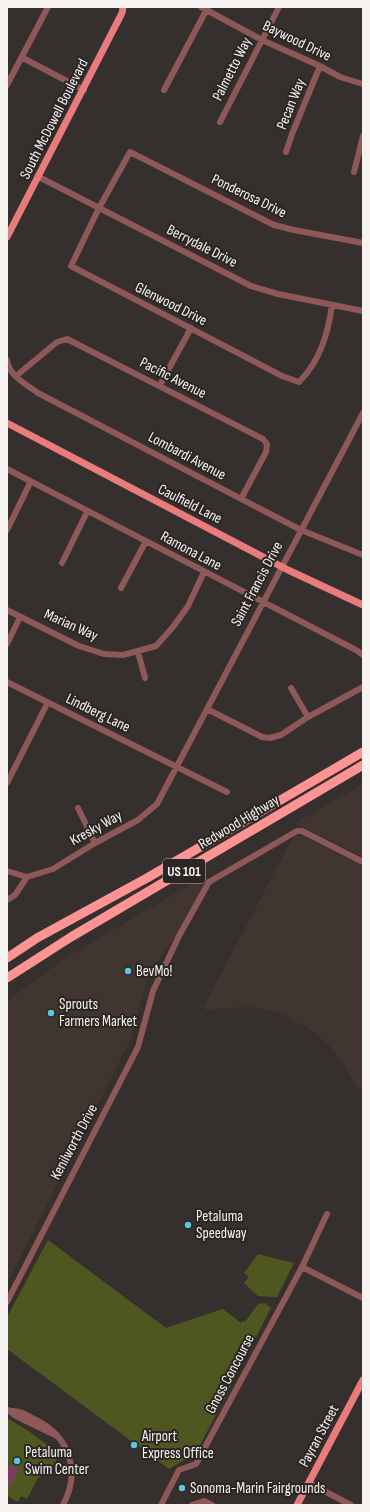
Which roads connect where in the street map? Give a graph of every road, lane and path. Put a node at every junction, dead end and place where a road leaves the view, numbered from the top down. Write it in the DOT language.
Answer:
graph roads {
  1 [pos="47,7"];
  2 [pos="128,7"];
  3 [pos="279,7"];
  4 [pos="205,8"];
  5 [pos="122,10"];
  6 [pos="262,40"];
  7 [pos="23,58"];
  8 [pos="320,66"];
  9 [pos="363,84"];
  10 [pos="7,85"];
  11 [pos="84,90"];
  12 [pos="164,90"];
  13 [pos="220,122"];
  14 [pos="363,136"];
  15 [pos="130,152"];
  16 [pos="286,152"];
  17 [pos="354,172"];
  18 [pos="39,177"];
  19 [pos="99,208"];
  20 [pos="7,237"];
  21 [pos="363,243"];
  22 [pos="332,305"];
  23 [pos="363,311"];
  24 [pos="191,328"];
  25 [pos="7,360"];
  26 [pos="7,366"];
  27 [pos="16,376"];
  28 [pos="160,385"];
  29 [pos="363,413"];
  30 [pos="7,424"];
  31 [pos="7,469"];
  32 [pos="30,482"];
  33 [pos="241,499"];
  34 [pos="87,512"];
  35 [pos="7,530"];
  36 [pos="301,530"];
  37 [pos="146,541"];
  38 [pos="363,555"];
  39 [pos="62,562"];
  40 [pos="281,566"];
  41 [pos="204,572"];
  42 [pos="121,588"];
  43 [pos="262,603"];
  44 [pos="363,605"];
  45 [pos="7,610"];
  46 [pos="20,617"];
  47 [pos="7,644"];
  48 [pos="138,652"];
  49 [pos="363,655"];
  50 [pos="146,678"];
  51 [pos="7,682"];
  52 [pos="363,687"];
  53 [pos="291,688"];
  54 [pos="47,704"];
  55 [pos="207,709"];
  56 [pos="308,717"];
  57 [pos="363,752"];
  58 [pos="363,765"];
  59 [pos="177,769"];
  60 [pos="7,783"];
  61 [pos="227,792"];
  62 [pos="78,808"];
  63 [pos="95,843"];
  64 [pos="363,862"];
  65 [pos="7,871"];
  66 [pos="27,877"];
  67 [pos="7,900"];
  68 [pos="7,958"];
  69 [pos="7,978"];
  70 [pos="327,1214"];
  71 [pos="302,1267"];
  72 [pos="363,1298"];
  73 [pos="7,1302"];
  74 [pos="363,1380"];
  75 [pos="9,1411"];
  76 [pos="309,1483"];
  77 [pos="63,1505"];
  78 [pos="161,1505"];
  79 [pos="192,1505"];
  80 [pos="212,1505"];
  81 [pos="297,1505"];
  82 [pos="351,1505"];
  1 -- 7 [label="street"];
  2 -- 5 [label="main road, South McDowell Boulevard"];
  3 -- 6 [label="street, Palmetto Way"];
  4 -- 6 [label="street, Baywood Drive"];
  4 -- 12 [label="street"];
  5 -- 11 [label="main road, South McDowell Boulevard"];
  6 -- 8 [label="street, Baywood Drive"];
  6 -- 13 [label="street, Palmetto Way"];
  7 -- 10 [label="street"];
  7 -- 11 [label="street"];
  8 -- 9 [label="street, Baywood Drive"];
  8 -- 16 [label="street, Pecan Way"];
  11 -- 18 [label="main road, South McDowell Boulevard"];
  14 -- 17 [label="street"];
  15 -- 19 [label="street, Glenwood Drive"];
  15 -- 21 [label="street, Ponderosa Drive"];
  18 -- 19 [label="street, Berrydale Drive"];
  18 -- 20 [label="main road, South McDowell Boulevard"];
  19 -- 22 [label="street, Berrydale Drive"];
  19 -- 24 [label="street, Glenwood Drive"];
  22 -- 23 [label="street, Berrydale Drive"];
  22 -- 24 [label="street, Glenwood Drive"];
  24 -- 28 [label="street"];
  25 -- 26 [label="street, Lombardi Avenue"];
  26 -- 27 [label="street, Lombardi Avenue"];
  27 -- 28 [label="street, Pacific Avenue"];
  27 -- 33 [label="street, Lombardi Avenue"];
  28 -- 33 [label="street, Pacific Avenue"];
  29 -- 36 [label="street, Saint Francis Drive"];
  30 -- 40 [label="main road, Caulfield Lane"];
  31 -- 32 [label="street, Ramona Lane"];
  32 -- 34 [label="street, Ramona Lane"];
  32 -- 35 [label="street"];
  33 -- 36 [label="street, Lombardi Avenue"];
  34 -- 37 [label="street, Ramona Lane"];
  34 -- 39 [label="street"];
  36 -- 38 [label="street, Lombardi Avenue"];
  36 -- 40 [label="street, Saint Francis Drive"];
  37 -- 41 [label="street, Ramona Lane"];
  37 -- 42 [label="street"];
  40 -- 43 [label="street, Saint Francis Drive"];
  40 -- 44 [label="main road, Caulfield Lane"];
  41 -- 43 [label="street, Ramona Lane"];
  41 -- 48 [label="street, Marian Way"];
  43 -- 49 [label="street, Ramona Lane"];
  43 -- 55 [label="street, Saint Francis Drive"];
  45 -- 46 [label="street, Marian Way"];
  46 -- 47 [label="street"];
  46 -- 48 [label="street, Marian Way"];
  48 -- 50 [label="street"];
  51 -- 54 [label="street, Lindberg Lane"];
  52 -- 56 [label="street"];
  53 -- 56 [label="street"];
  54 -- 59 [label="street, Lindberg Lane"];
  54 -- 60 [label="street"];
  55 -- 56 [label="street"];
  55 -- 59 [label="street, Saint Francis Drive"];
  57 -- 68 [label="highway, Redwood Highway / US 101"];
  58 -- 69 [label="highway, Redwood Highway / US 101"];
  59 -- 61 [label="street, Lindberg Lane"];
  59 -- 63 [label="street, Kresky Way"];
  62 -- 63 [label="street"];
  63 -- 66 [label="street, Kresky Way"];
  64 -- 73 [label="street, Kenilworth Drive"];
  65 -- 66 [label="street"];
  66 -- 67 [label="street"];
  70 -- 71 [label="street, Gnoss Concourse"];
  71 -- 72 [label="street"];
  71 -- 78 [label="street, Gnoss Concourse"];
  74 -- 76 [label="main road, Payran Street"];
  75 -- 77 [label="street"];
  76 -- 81 [label="main road, Payran Street"];
  76 -- 82 [label="street"];
  79 -- 80 [label="street"];
}
